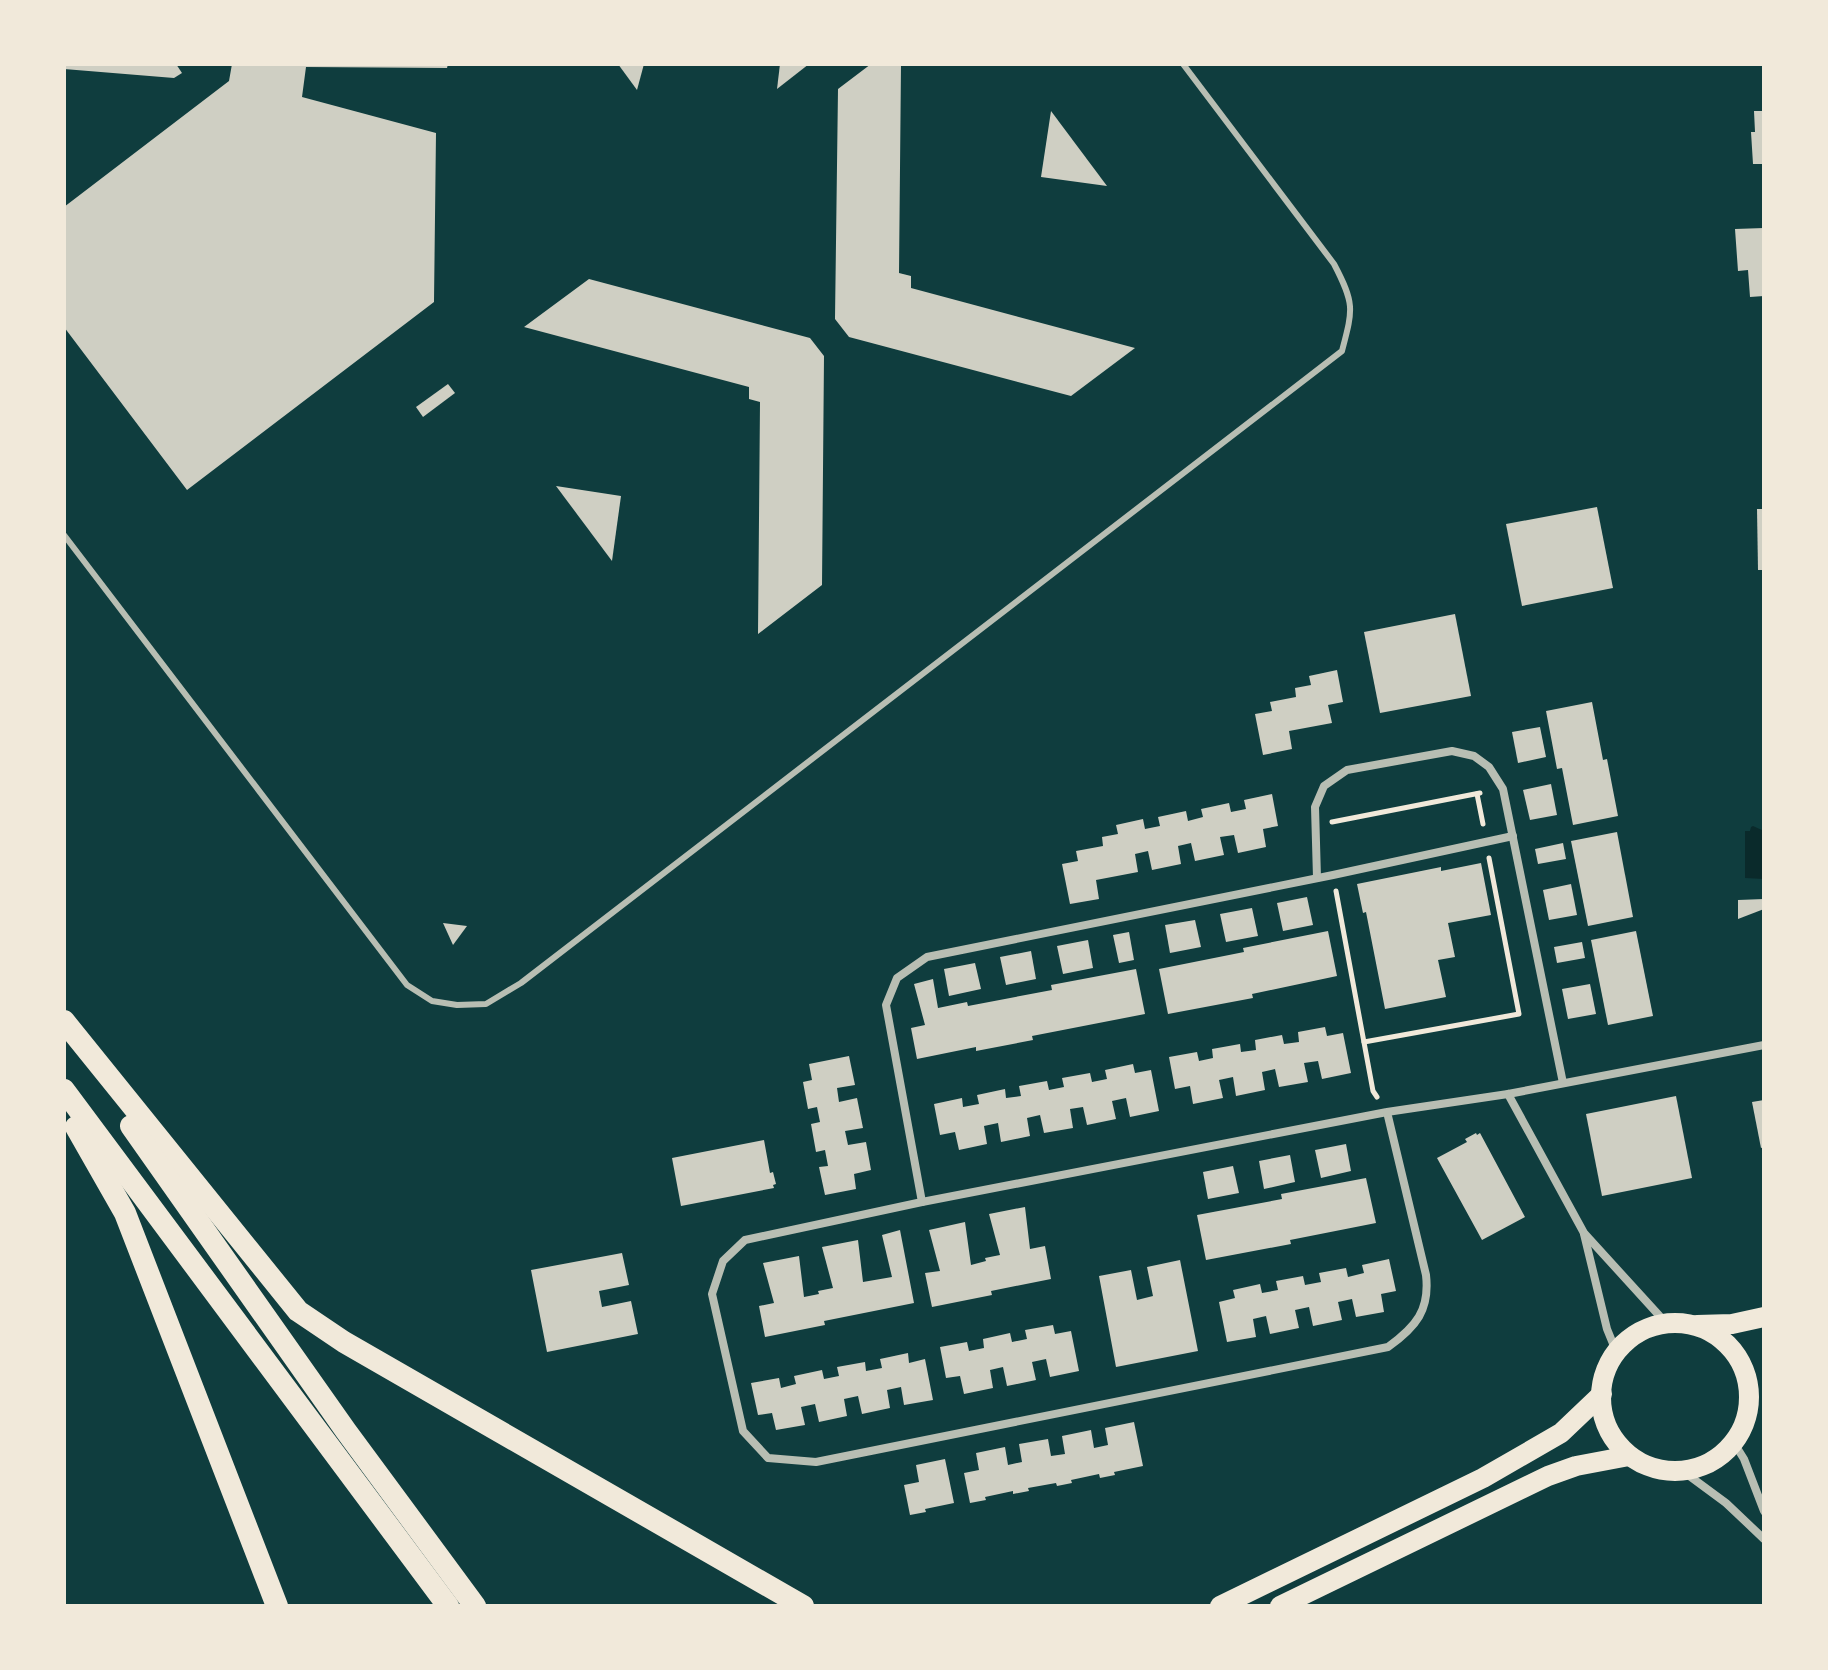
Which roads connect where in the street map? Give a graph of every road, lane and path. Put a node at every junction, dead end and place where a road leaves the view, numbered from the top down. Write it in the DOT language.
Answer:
graph roads {
  1 [pos="1183,64"];
  2 [pos="64,535"];
  3 [pos="1503,789"];
  4 [pos="1477,794"];
  5 [pos="1316,826"];
  6 [pos="1513,836"];
  7 [pos="1486,842"];
  8 [pos="1333,875"];
  9 [pos="1317,878"];
  10 [pos="64,1021"];
  11 [pos="64,1030"];
  12 [pos="1364,1042"];
  13 [pos="1764,1045"];
  14 [pos="1563,1083"];
  15 [pos="64,1090"];
  16 [pos="1508,1094"];
  17 [pos="64,1105"];
  18 [pos="1387,1112"];
  19 [pos="922,1202"];
  20 [pos="1584,1233"];
  21 [pos="1764,1317"];
  22 [pos="1666,1323"];
  23 [pos="1695,1325"];
  24 [pos="1616,1351"];
  25 [pos="1764,1372"];
  26 [pos="1750,1388"];
  27 [pos="1602,1394"];
  28 [pos="1734,1443"];
  29 [pos="1629,1456"];
  30 [pos="1684,1472"];
  31 [pos="1764,1511"];
  32 [pos="1764,1539"];
  33 [pos="277,1606"];
  34 [pos="448,1606"];
  35 [pos="475,1606"];
  36 [pos="803,1606"];
  37 [pos="1220,1606"];
  38 [pos="1280,1606"];
  1 -- 2 [label="lane"];
  3 -- 4 [label="path"];
  3 -- 5 [label="street"];
  3 -- 6 [label="street"];
  4 -- 5 [label="path"];
  4 -- 7 [label="path"];
  5 -- 9 [label="street"];
  6 -- 7 [label="street"];
  6 -- 14 [label="street"];
  7 -- 8 [label="street"];
  7 -- 12 [label="path"];
  8 -- 9 [label="street"];
  8 -- 12 [label="path"];
  9 -- 19 [label="street"];
  10 -- 36 [label="highway"];
  11 -- 35 [label="highway"];
  12 -- 18 [label="path"];
  13 -- 14 [label="street"];
  14 -- 16 [label="street"];
  15 -- 34 [label="highway"];
  16 -- 18 [label="street"];
  16 -- 20 [label="street"];
  17 -- 33 [label="highway"];
  18 -- 19 [label="street"];
  18 -- 19 [label="street"];
  20 -- 22 [label="street"];
  20 -- 24 [label="street"];
  21 -- 23 [label="main road"];
  22 -- 23 [label="main road"];
  22 -- 24 [label="main road"];
  23 -- 26 [label="main road"];
  24 -- 27 [label="main road"];
  25 -- 26 [label="main road"];
  26 -- 28 [label="main road"];
  27 -- 29 [label="main road"];
  27 -- 37 [label="main road"];
  28 -- 30 [label="main road"];
  28 -- 31 [label="street"];
  29 -- 30 [label="main road"];
  29 -- 38 [label="main road"];
  30 -- 32 [label="street"];
}
